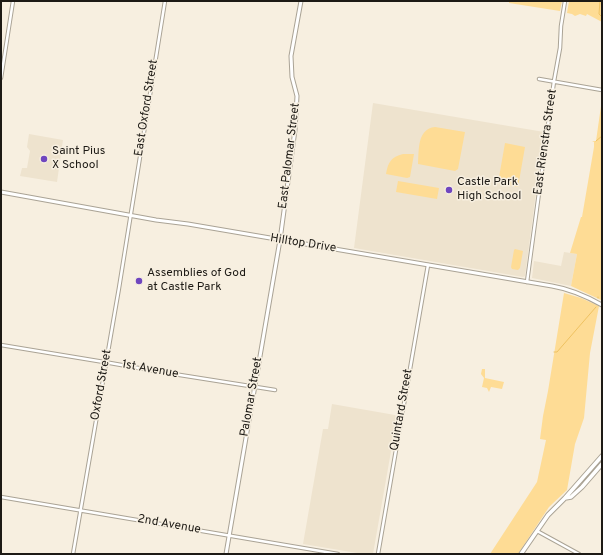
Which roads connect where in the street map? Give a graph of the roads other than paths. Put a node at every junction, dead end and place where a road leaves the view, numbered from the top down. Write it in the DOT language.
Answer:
graph roads {
  1 [pos="13,1"];
  2 [pos="165,1"];
  3 [pos="301,1"];
  4 [pos="565,1"];
  5 [pos="1,78"];
  6 [pos="539,79"];
  7 [pos="554,81"];
  8 [pos="602,90"];
  9 [pos="1,192"];
  10 [pos="130,215"];
  11 [pos="280,240"];
  12 [pos="428,265"];
  13 [pos="527,282"];
  14 [pos="602,305"];
  15 [pos="1,345"];
  16 [pos="106,362"];
  17 [pos="254,386"];
  18 [pos="275,390"];
  19 [pos="601,460"];
  20 [pos="1,497"];
  21 [pos="80,510"];
  22 [pos="537,531"];
  23 [pos="229,536"];
  24 [pos="73,554"];
  25 [pos="226,554"];
  26 [pos="338,554"];
  27 [pos="378,554"];
  28 [pos="521,554"];
  29 [pos="579,554"];
  1 -- 5 [label="street"];
  2 -- 10 [label="street, East Oxford Street"];
  3 -- 11 [label="main road, East Palomar Street"];
  4 -- 7 [label="street, East Rienstra Street"];
  6 -- 7 [label="street"];
  7 -- 8 [label="street"];
  7 -- 13 [label="street, East Rienstra Street"];
  9 -- 10 [label="main road, Hilltop Drive"];
  10 -- 11 [label="main road, Hilltop Drive"];
  10 -- 16 [label="street, Oxford Street"];
  11 -- 12 [label="main road, Hilltop Drive"];
  11 -- 17 [label="main road, Palomar Street"];
  12 -- 13 [label="main road, Hilltop Drive"];
  12 -- 27 [label="street, Quintard Street"];
  13 -- 14 [label="main road, Hilltop Drive"];
  15 -- 16 [label="street, 1st Avenue"];
  16 -- 17 [label="street, 1st Avenue"];
  16 -- 21 [label="street, Oxford Street"];
  17 -- 18 [label="street, 1st Avenue"];
  17 -- 23 [label="main road, Palomar Street"];
  19 -- 22 [label="main road"];
  20 -- 21 [label="street, 2nd Avenue"];
  21 -- 23 [label="street, 2nd Avenue"];
  21 -- 24 [label="street, Oxford Street"];
  22 -- 28 [label="main road"];
  22 -- 29 [label="street"];
  23 -- 25 [label="main road, Palomar Street"];
  23 -- 26 [label="street, 2nd Avenue"];
}
